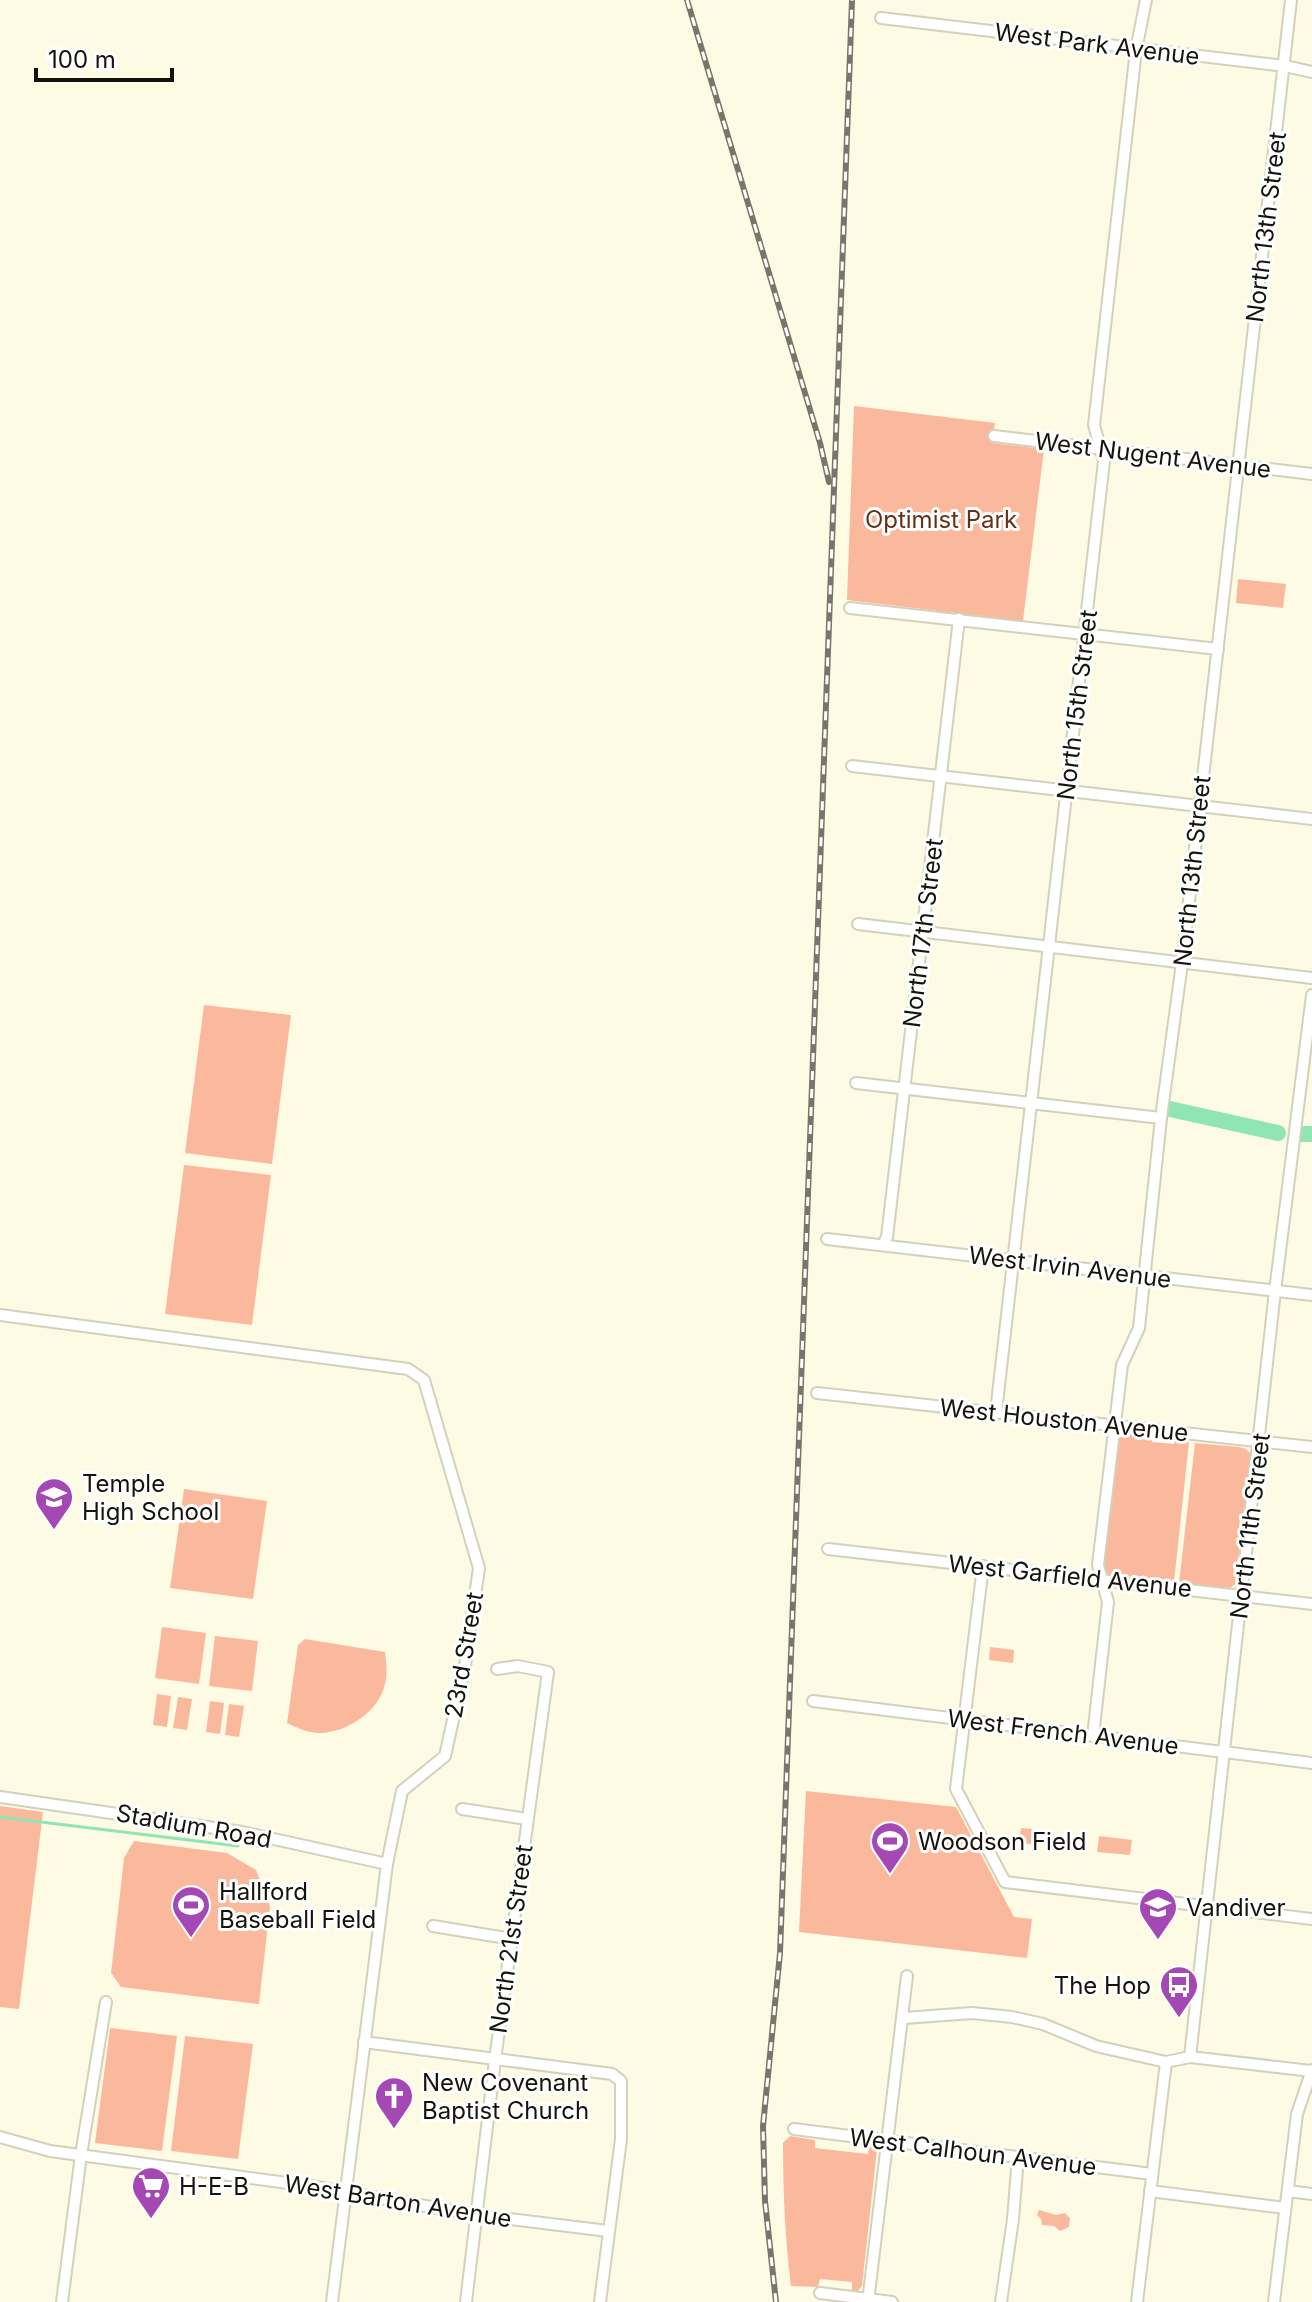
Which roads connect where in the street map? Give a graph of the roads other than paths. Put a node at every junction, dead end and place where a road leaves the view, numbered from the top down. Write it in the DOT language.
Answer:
graph roads {
  1 [pos="1146,0"];
  2 [pos="1291,0"];
  3 [pos="881,18"];
  4 [pos="1136,50"];
  5 [pos="1285,66"];
  6 [pos="1312,72"];
  7 [pos="994,436"];
  8 [pos="1098,448"];
  9 [pos="1239,465"];
  10 [pos="1312,474"];
  11 [pos="850,608"];
  12 [pos="959,619"];
  13 [pos="1085,633"];
  14 [pos="1218,649"];
  15 [pos="852,766"];
  16 [pos="941,777"];
  17 [pos="1067,790"];
  18 [pos="1198,806"];
  19 [pos="1312,819"];
  20 [pos="858,924"];
  21 [pos="923,933"];
  22 [pos="1050,948"];
  23 [pos="1182,963"];
  24 [pos="1312,978"];
  25 [pos="1312,995"];
  26 [pos="856,1083"];
  27 [pos="905,1089"];
  28 [pos="1032,1103"];
  29 [pos="1161,1118"];
  30 [pos="827,1239"];
  31 [pos="883,1245"];
  32 [pos="1014,1260"];
  33 [pos="1145,1276"];
  34 [pos="1275,1291"];
  35 [pos="1312,1295"];
  36 [pos="0,1315"];
  37 [pos="817,1393"];
  38 [pos="996,1412"];
  39 [pos="1114,1426"];
  40 [pos="1259,1441"];
  41 [pos="1312,1447"];
  42 [pos="828,1549"];
  43 [pos="983,1566"];
  44 [pos="1103,1580"];
  45 [pos="1242,1596"];
  46 [pos="1312,1604"];
  47 [pos="497,1669"];
  48 [pos="813,1701"];
  49 [pos="964,1720"];
  50 [pos="1093,1736"];
  51 [pos="1223,1752"];
  52 [pos="1312,1763"];
  53 [pos="0,1797"];
  54 [pos="462,1809"];
  55 [pos="527,1819"];
  56 [pos="387,1864"];
  57 [pos="1205,1906"];
  58 [pos="1312,1919"];
  59 [pos="433,1926"];
  60 [pos="512,1939"];
  61 [pos="907,1976"];
  62 [pos="106,2002"];
  63 [pos="904,2018"];
  64 [pos="364,2042"];
  65 [pos="1190,2057"];
  66 [pos="495,2060"];
  67 [pos="1166,2062"];
  68 [pos="1312,2070"];
  69 [pos="794,2129"];
  70 [pos="0,2137"];
  71 [pos="887,2141"];
  72 [pos="81,2155"];
  73 [pos="1018,2157"];
  74 [pos="1152,2174"];
  75 [pos="1150,2191"];
  76 [pos="1288,2191"];
  77 [pos="345,2193"];
  78 [pos="1312,2194"];
  79 [pos="1285,2208"];
  80 [pos="477,2215"];
  81 [pos="608,2231"];
  82 [pos="820,2293"];
  83 [pos="868,2301"];
  84 [pos="62,2302"];
  85 [pos="332,2302"];
  86 [pos="466,2302"];
  87 [pos="600,2302"];
  88 [pos="892,2302"];
  89 [pos="1001,2302"];
  90 [pos="1137,2302"];
  91 [pos="1274,2302"];
  1 -- 4 [label="street, North 15th Street"];
  2 -- 5 [label="street, North 13th Street"];
  3 -- 4 [label="street, West Park Avenue"];
  4 -- 5 [label="street, West Park Avenue"];
  4 -- 8 [label="street, North 15th Street"];
  5 -- 6 [label="street, West Park Avenue"];
  5 -- 9 [label="street, North 13th Street"];
  7 -- 8 [label="street, West Nugent Avenue"];
  8 -- 9 [label="street, West Nugent Avenue"];
  8 -- 13 [label="street, North 15th Street"];
  9 -- 10 [label="street, West Nugent Avenue"];
  9 -- 14 [label="street, North 13th Street"];
  11 -- 12 [label="street"];
  12 -- 13 [label="street"];
  12 -- 16 [label="street, North 17th Street"];
  13 -- 14 [label="street"];
  13 -- 17 [label="street, North 15th Street"];
  14 -- 18 [label="street, North 13th Street"];
  15 -- 16 [label="street"];
  16 -- 17 [label="street"];
  16 -- 21 [label="street, North 17th Street"];
  17 -- 18 [label="street"];
  17 -- 22 [label="street, North 15th Street"];
  18 -- 19 [label="street"];
  18 -- 23 [label="street, North 13th Street"];
  20 -- 21 [label="street"];
  21 -- 22 [label="street"];
  21 -- 27 [label="street, North 17th Street"];
  22 -- 23 [label="street"];
  22 -- 28 [label="street, North 15th Street"];
  23 -- 24 [label="street"];
  23 -- 29 [label="street, North 13th Street"];
  25 -- 34 [label="street, North 11th Street"];
  26 -- 27 [label="street"];
  27 -- 28 [label="street"];
  27 -- 31 [label="street, North 17th Street"];
  28 -- 29 [label="street"];
  28 -- 32 [label="street, North 15th Street"];
  29 -- 33 [label="street, North 13th Street"];
  30 -- 31 [label="street, West Irvin Avenue"];
  31 -- 32 [label="street, West Irvin Avenue"];
  32 -- 33 [label="street, West Irvin Avenue"];
  32 -- 38 [label="street, North 15th Street"];
  33 -- 34 [label="street, West Irvin Avenue"];
  33 -- 39 [label="street, North 13th Street"];
  34 -- 35 [label="street, West Irvin Avenue"];
  34 -- 40 [label="street, North 11th Street"];
  36 -- 56 [label="street, 23rd Street"];
  37 -- 38 [label="street, West Houston Avenue"];
  38 -- 39 [label="street, West Houston Avenue"];
  39 -- 40 [label="street, West Houston Avenue"];
  39 -- 44 [label="street, North 13th Street"];
  40 -- 41 [label="street, West Houston Avenue"];
  40 -- 45 [label="street, North 11th Street"];
  42 -- 43 [label="street, West Garfield Avenue"];
  43 -- 44 [label="street, West Garfield Avenue"];
  43 -- 49 [label="street"];
  44 -- 45 [label="street, West Garfield Avenue"];
  44 -- 50 [label="street, North 13th Street"];
  45 -- 46 [label="street, West Garfield Avenue"];
  45 -- 51 [label="street, North 11th Street"];
  47 -- 55 [label="street, North 21st Street"];
  48 -- 49 [label="street, West French Avenue"];
  49 -- 50 [label="street, West French Avenue"];
  49 -- 57 [label="street"];
  50 -- 51 [label="street, West French Avenue"];
  51 -- 52 [label="street, West French Avenue"];
  51 -- 57 [label="street, North 11th Street"];
  53 -- 56 [label="street, Stadium Road"];
  54 -- 55 [label="street"];
  55 -- 60 [label="street, North 21st Street"];
  56 -- 64 [label="street, 23rd Street"];
  57 -- 58 [label="street"];
  57 -- 65 [label="street, North 11th Street"];
  59 -- 60 [label="street"];
  60 -- 66 [label="street, North 21st Street"];
  61 -- 63 [label="street"];
  62 -- 72 [label="street"];
  63 -- 67 [label="street"];
  63 -- 71 [label="street"];
  64 -- 66 [label="street"];
  64 -- 77 [label="street, 23rd Street"];
  65 -- 67 [label="street"];
  65 -- 68 [label="street"];
  66 -- 80 [label="street, North 21st Street"];
  66 -- 81 [label="street"];
  67 -- 74 [label="street"];
  68 -- 76 [label="street"];
  69 -- 71 [label="street, West Calhoun Avenue"];
  70 -- 72 [label="street, West Barton Avenue"];
  71 -- 73 [label="street, West Calhoun Avenue"];
  71 -- 83 [label="street"];
  72 -- 77 [label="street, West Barton Avenue"];
  72 -- 84 [label="street"];
  73 -- 74 [label="street, West Calhoun Avenue"];
  73 -- 89 [label="street"];
  74 -- 75 [label="street"];
  75 -- 79 [label="street"];
  75 -- 90 [label="street"];
  76 -- 78 [label="street"];
  76 -- 79 [label="street"];
  77 -- 80 [label="street, West Barton Avenue"];
  77 -- 85 [label="street, 23rd Street"];
  79 -- 91 [label="street"];
  80 -- 81 [label="street, West Barton Avenue"];
  80 -- 86 [label="street, North 21st Street"];
  81 -- 87 [label="street"];
  82 -- 83 [label="street"];
  83 -- 88 [label="street"];
}
